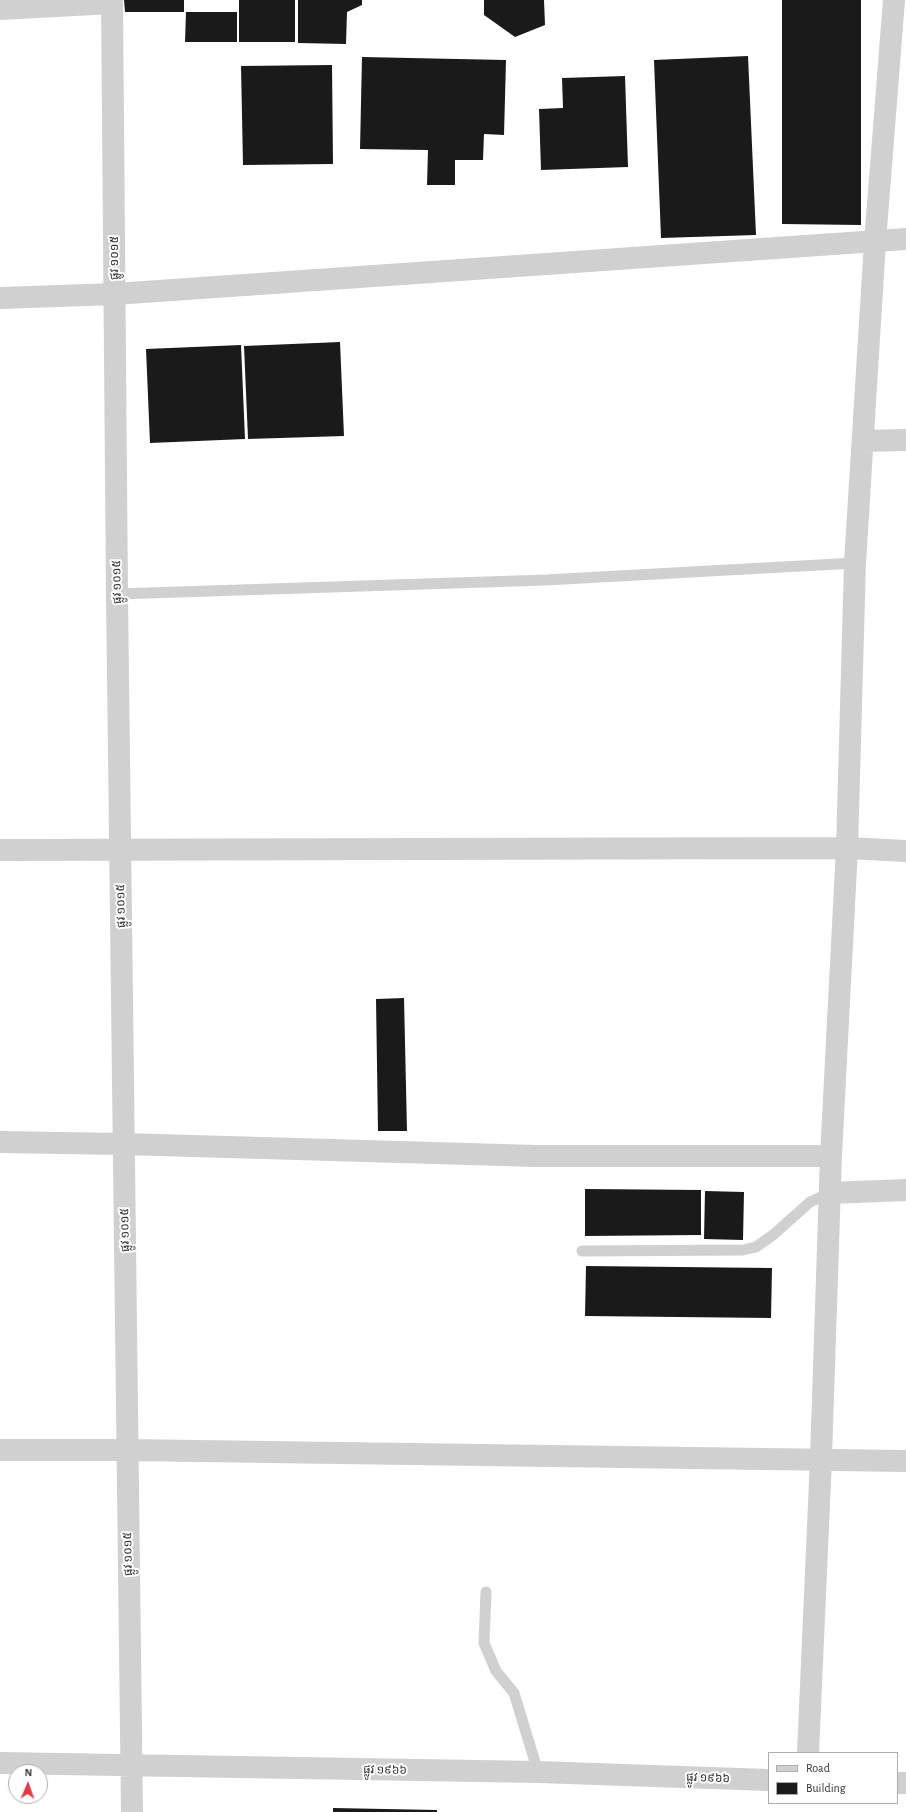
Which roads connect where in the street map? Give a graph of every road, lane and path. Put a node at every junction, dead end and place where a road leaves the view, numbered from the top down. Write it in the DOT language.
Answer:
graph roads {
  1 [pos="894,0"];
  2 [pos="112,1"];
  3 [pos="0,9"];
  4 [pos="906,239"];
  5 [pos="875,242"];
  6 [pos="115,294"];
  7 [pos="0,298"];
  8 [pos="906,440"];
  9 [pos="863,441"];
  10 [pos="855,563"];
  11 [pos="117,594"];
  12 [pos="847,848"];
  13 [pos="0,850"];
  14 [pos="121,850"];
  15 [pos="906,851"];
  16 [pos="0,1142"];
  17 [pos="124,1144"];
  18 [pos="831,1156"];
  19 [pos="906,1190"];
  20 [pos="830,1193"];
  21 [pos="582,1251"];
  22 [pos="0,1450"];
  23 [pos="127,1450"];
  24 [pos="821,1458"];
  25 [pos="906,1461"];
  26 [pos="486,1592"];
  27 [pos="808,1752"];
  28 [pos="0,1763"];
  29 [pos="130,1765"];
  30 [pos="538,1772"];
  31 [pos="768,1780"];
  32 [pos="132,1812"];
  1 -- 5 [label="street"];
  2 -- 3 [label="street"];
  2 -- 6 [label="street, ផ្លូវ ១០១៥"];
  4 -- 5 [label="street"];
  5 -- 6 [label="street"];
  5 -- 9 [label="street"];
  6 -- 7 [label="street"];
  6 -- 11 [label="street, ផ្លូវ ១០១៥"];
  8 -- 9 [label="street"];
  9 -- 10 [label="street"];
  10 -- 11 [label="lane"];
  10 -- 12 [label="street"];
  11 -- 14 [label="street, ផ្លូវ ១០១៥"];
  12 -- 14 [label="street"];
  12 -- 15 [label="street"];
  12 -- 18 [label="street"];
  13 -- 14 [label="street"];
  14 -- 17 [label="street, ផ្លូវ ១០១៥"];
  16 -- 17 [label="street"];
  17 -- 18 [label="street"];
  17 -- 23 [label="street, ផ្លូវ ១០១៥"];
  18 -- 20 [label="street"];
  19 -- 20 [label="street"];
  20 -- 21 [label="lane"];
  20 -- 24 [label="street"];
  22 -- 23 [label="street"];
  23 -- 24 [label="street"];
  23 -- 29 [label="street, ផ្លូវ ១០១៥"];
  24 -- 25 [label="street"];
  24 -- 27 [label="street"];
  26 -- 30 [label="lane"];
  28 -- 29 [label="street, ផ្លូវ ១៩៦៦"];
  29 -- 30 [label="street, ផ្លូវ ១៩៦៦"];
  29 -- 32 [label="street, ផ្លូវ ១០១៥"];
  30 -- 31 [label="street, ផ្លូវ ១៩៦៦"];
}
